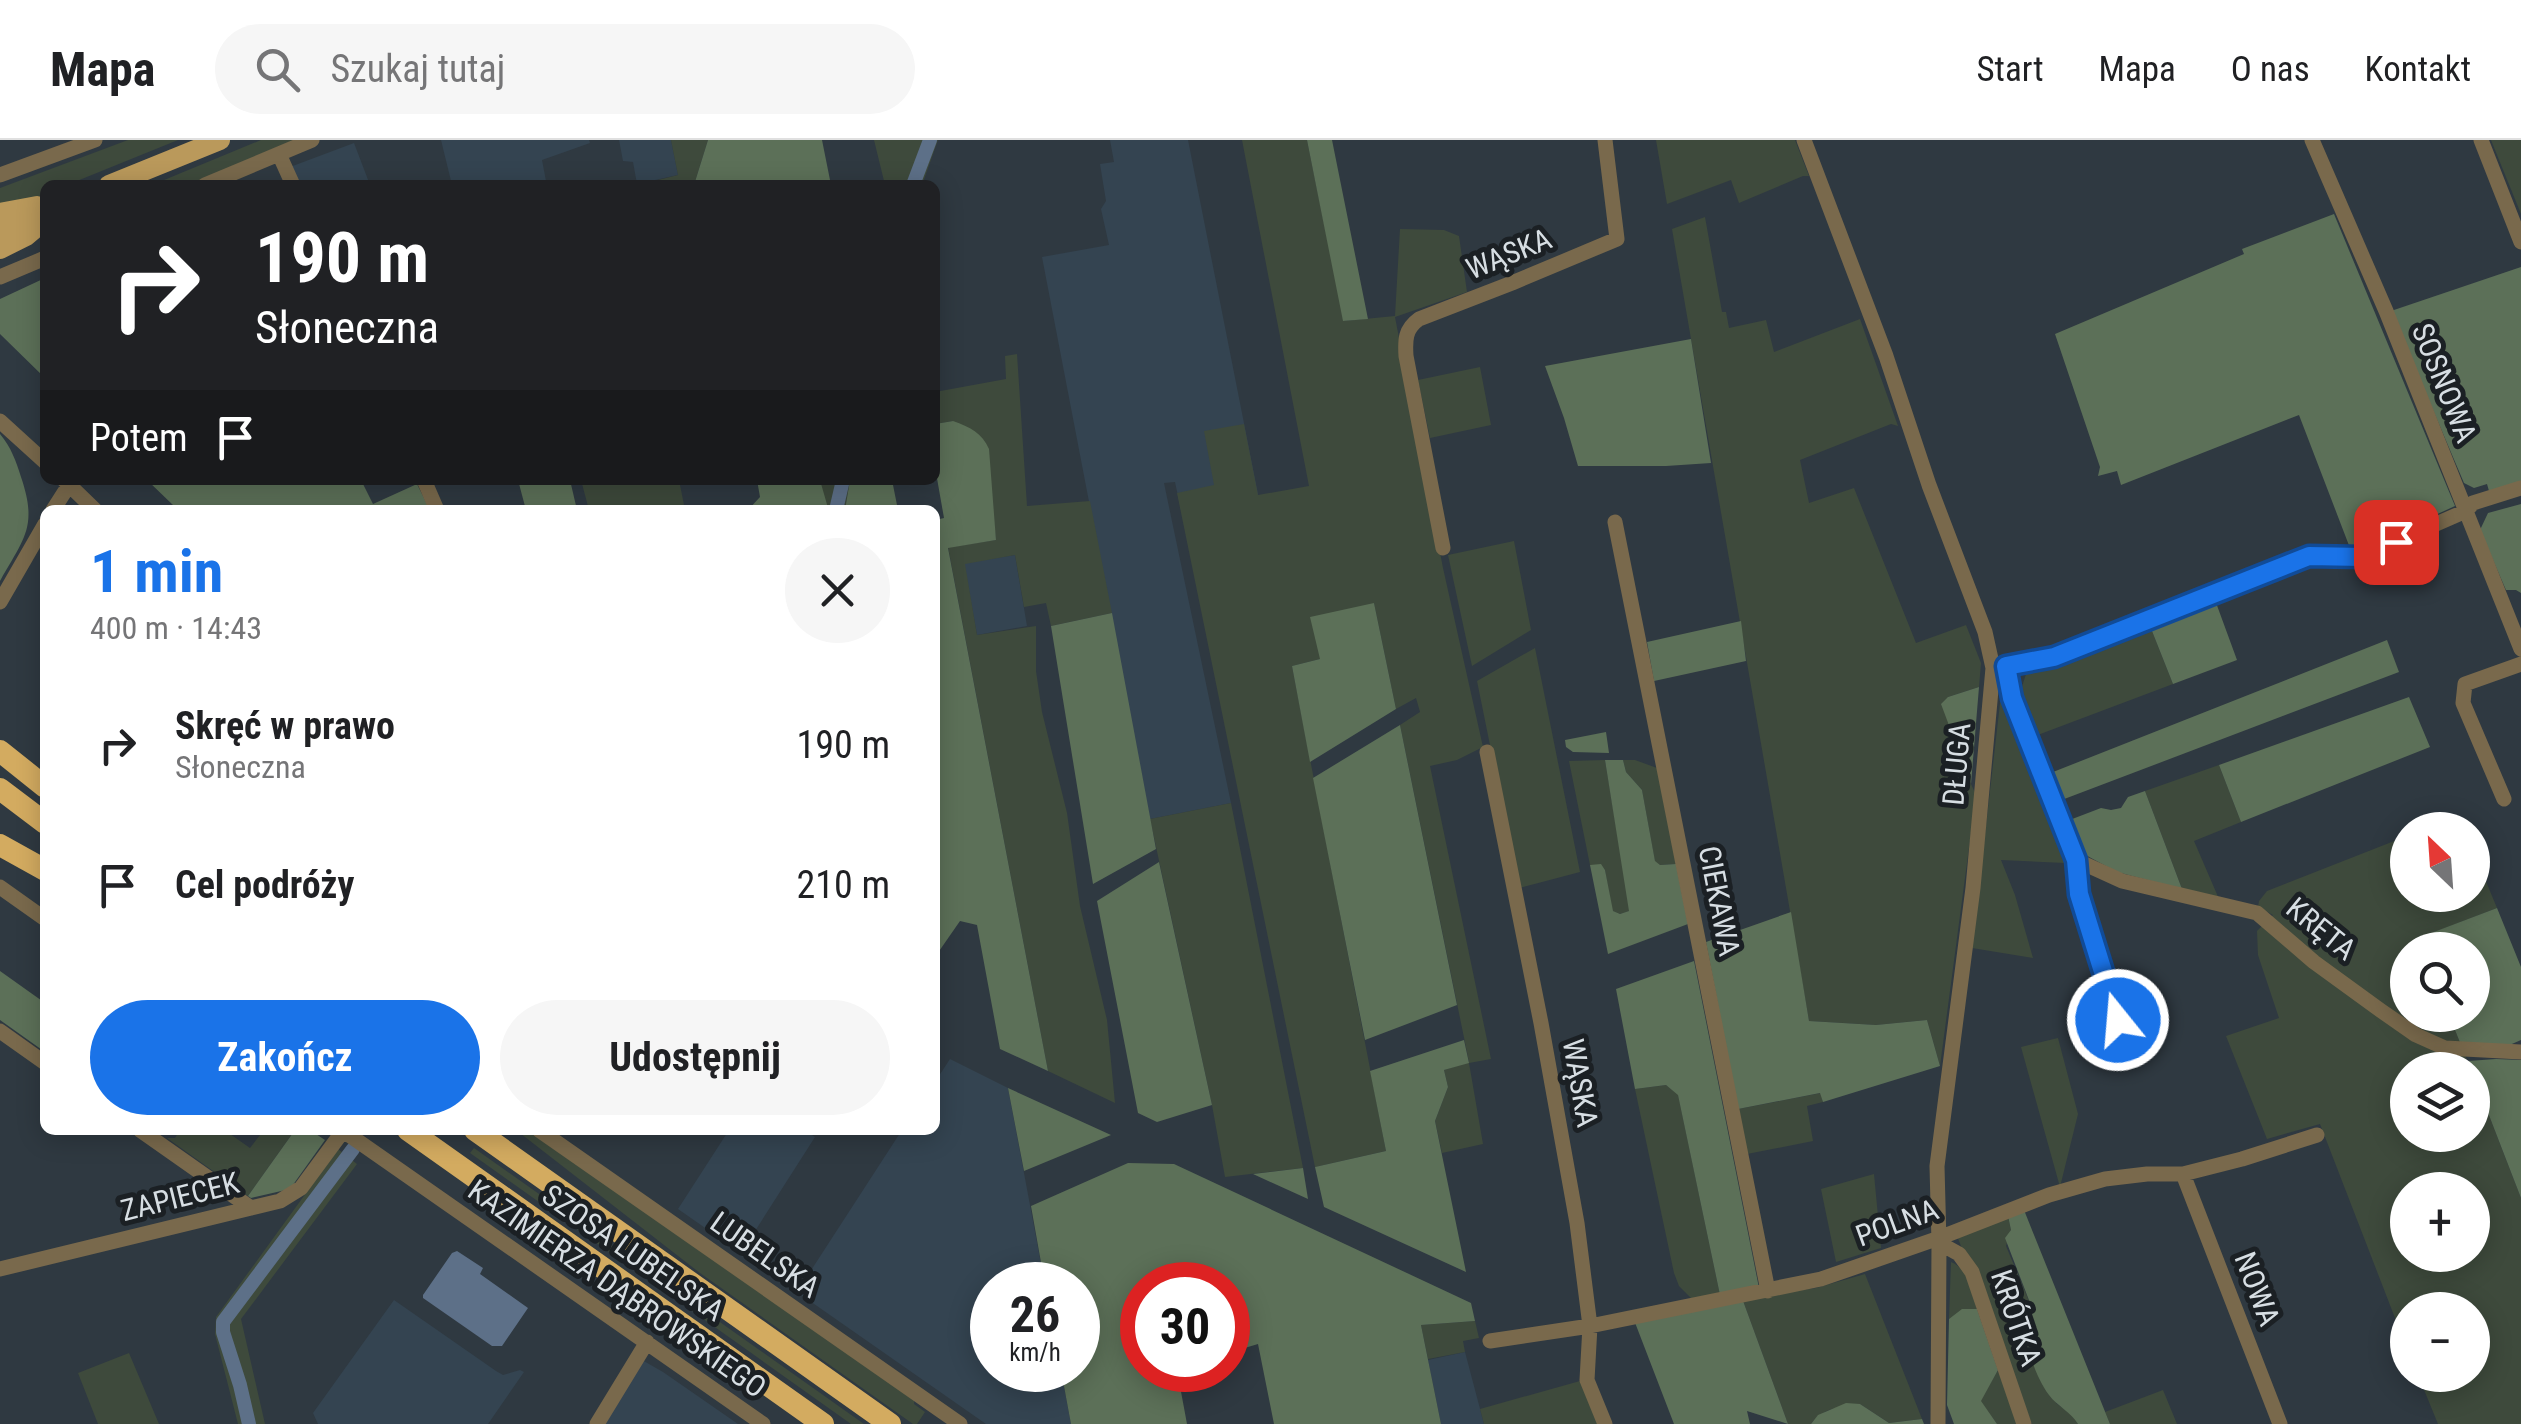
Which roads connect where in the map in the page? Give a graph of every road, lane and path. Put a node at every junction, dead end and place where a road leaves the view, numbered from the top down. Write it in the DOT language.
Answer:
graph roads {
  1 [pos="94,140"];
  2 [pos="220,140"];
  3 [pos="312,140"];
  4 [pos="1605,140"];
  5 [pos="1804,140"];
  6 [pos="2312,140"];
  7 [pos="2481,140"];
  8 [pos="278,154"];
  9 [pos="0,175"];
  10 [pos="122,180"];
  11 [pos="216,180"];
  12 [pos="290,180"];
  13 [pos="40,208"];
  14 [pos="40,210"];
  15 [pos="0,212"];
  16 [pos="40,224"];
  17 [pos="0,230"];
  18 [pos="2521,242"];
  19 [pos="0,249"];
  20 [pos="40,260"];
  21 [pos="0,277"];
  22 [pos="0,421"];
  23 [pos="40,457"];
  24 [pos="69,485"];
  25 [pos="2521,488"];
  26 [pos="90,505"];
  27 [pos="2466,511"];
  28 [pos="1615,522"];
  29 [pos="40,533"];
  30 [pos="1443,548"];
  31 [pos="0,602"];
  32 [pos="2521,649"];
  33 [pos="2521,664"];
  34 [pos="2000,667"];
  35 [pos="0,751"];
  36 [pos="1487,752"];
  37 [pos="40,783"];
  38 [pos="0,789"];
  39 [pos="2504,798"];
  40 [pos="40,820"];
  41 [pos="0,845"];
  42 [pos="2076,860"];
  43 [pos="40,867"];
  44 [pos="0,887"];
  45 [pos="40,915"];
  46 [pos="0,1031"];
  47 [pos="2128,1052"];
  48 [pos="2521,1052"];
  49 [pos="40,1059"];
  50 [pos="147,1135"];
  51 [pos="339,1135"];
  52 [pos="350,1135"];
  53 [pos="415,1135"];
  54 [pos="482,1135"];
  55 [pos="546,1135"];
  56 [pos="2317,1136"];
  57 [pos="2182,1174"];
  58 [pos="251,1208"];
  59 [pos="1939,1241"];
  60 [pos="0,1269"];
  61 [pos="1768,1291"];
  62 [pos="1590,1326"];
  63 [pos="1490,1341"];
  64 [pos="647,1342"];
  65 [pos="597,1424"];
  66 [pos="763,1424"];
  67 [pos="823,1424"];
  68 [pos="890,1424"];
  69 [pos="960,1424"];
  70 [pos="1605,1424"];
  71 [pos="1938,1424"];
  72 [pos="2024,1424"];
  73 [pos="2280,1424"];
  1 -- 9 [label="street"];
  2 -- 10 [label="main road"];
  3 -- 8 [label="street"];
  4 -- 30 [label="street, WĄSKA"];
  5 -- 34 [label="street, DŁUGA"];
  6 -- 27 [label="street, SOSNOWA"];
  7 -- 18 [label="street"];
  8 -- 11 [label="street"];
  8 -- 12 [label="street"];
  13 -- 15 [label="main road"];
  14 -- 17 [label="main road"];
  16 -- 19 [label="main road"];
  20 -- 21 [label="street"];
  22 -- 23 [label="street"];
  24 -- 26 [label="street"];
  25 -- 27 [label="street"];
  27 -- 32 [label="street, SOSNOWA"];
  27 -- 34 [label="street"];
  28 -- 61 [label="street, CIEKAWA"];
  29 -- 31 [label="street"];
  33 -- 39 [label="street"];
  34 -- 42 [label="street"];
  34 -- 59 [label="street, DŁUGA"];
  35 -- 37 [label="highway"];
  36 -- 62 [label="street, WĄSKA"];
  38 -- 40 [label="highway"];
  41 -- 43 [label="highway"];
  42 -- 47 [label="street"];
  42 -- 48 [label="street, KRĘTA"];
  44 -- 45 [label="street"];
  46 -- 49 [label="street"];
  50 -- 58 [label="street"];
  51 -- 58 [label="street, ZAPIECEK"];
  52 -- 64 [label="street, KAZIMIERZA DĄBROWSKIEGO"];
  53 -- 67 [label="highway, SZOSA LUBELSKA"];
  54 -- 68 [label="highway, SZOSA LUBELSKA"];
  55 -- 69 [label="street, LUBELSKA"];
  56 -- 57 [label="street, POLNA"];
  57 -- 59 [label="street, POLNA"];
  57 -- 73 [label="street, NOWA"];
  58 -- 60 [label="street, ZAPIECEK"];
  59 -- 61 [label="street, POLNA"];
  59 -- 71 [label="street, DŁUGA"];
  59 -- 72 [label="street, KRÓTKA"];
  61 -- 62 [label="street, POLNA"];
  62 -- 63 [label="street, POLNA"];
  62 -- 70 [label="street, WĄSKA"];
  64 -- 65 [label="street"];
  64 -- 66 [label="street, KAZIMIERZA DĄBROWSKIEGO"];
}
